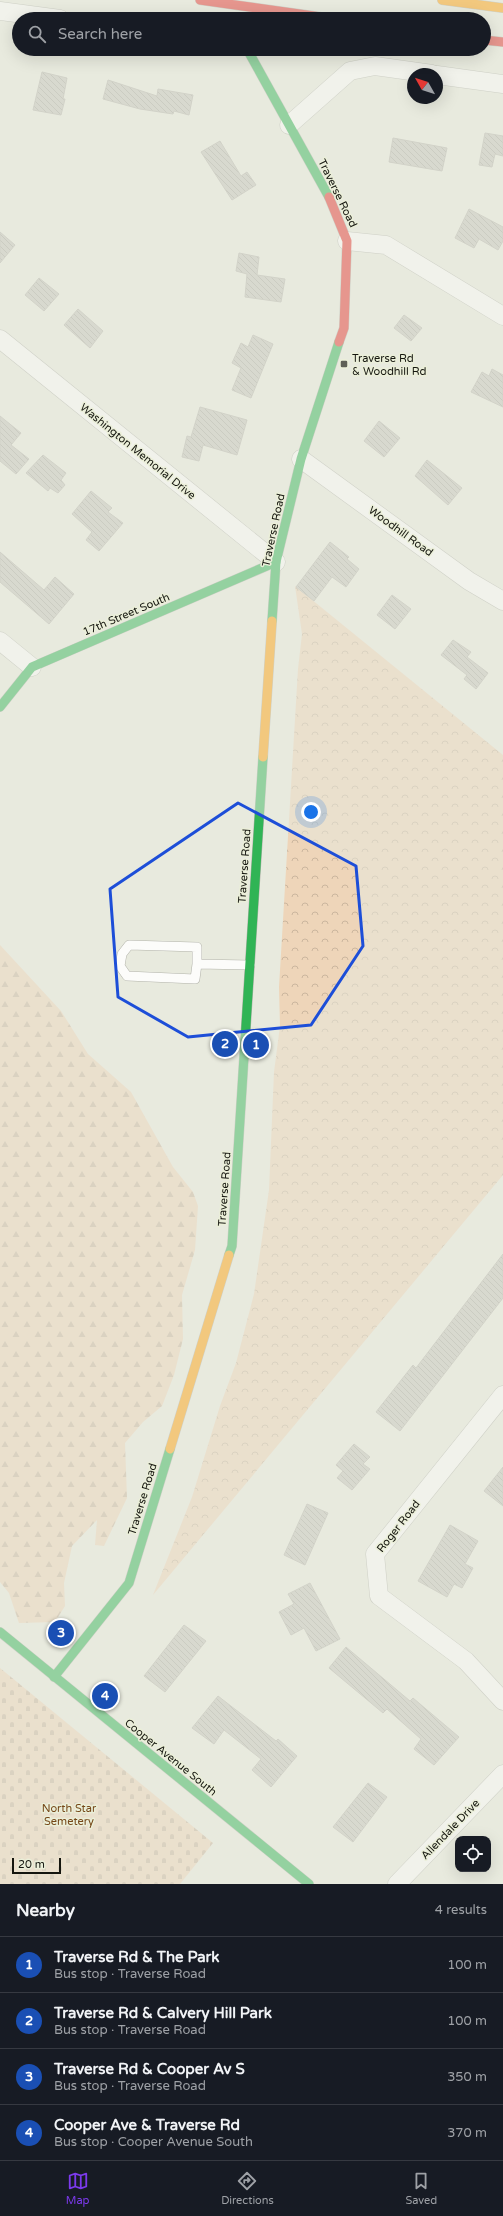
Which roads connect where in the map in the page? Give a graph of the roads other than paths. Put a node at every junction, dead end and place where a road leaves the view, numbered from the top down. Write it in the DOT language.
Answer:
graph roads {
  1 [pos="200,0"];
  2 [pos="442,0"];
  3 [pos="237,6"];
  4 [pos="503,8"];
  5 [pos="0,11"];
  6 [pos="282,12"];
  7 [pos="12,13"];
  8 [pos="491,41"];
  9 [pos="503,42"];
  10 [pos="251,56"];
  11 [pos="407,70"];
  12 [pos="443,76"];
  13 [pos="503,84"];
  14 [pos="289,125"];
  15 [pos="347,240"];
  16 [pos="503,316"];
  17 [pos="0,339"];
  18 [pos="301,459"];
  19 [pos="276,562"];
  20 [pos="503,601"];
  21 [pos="0,641"];
  22 [pos="32,667"];
  23 [pos="0,707"];
  24 [pos="197,964"];
  25 [pos="250,964"];
  26 [pos="503,1395"];
  27 [pos="0,1632"];
  28 [pos="54,1677"];
  29 [pos="503,1701"];
  30 [pos="503,1774"];
  31 [pos="309,1884"];
  32 [pos="397,1884"];
  1 -- 3 [label="street"];
  2 -- 4 [label="street"];
  3 -- 6 [label="street"];
  5 -- 7 [label="street"];
  8 -- 9 [label="street"];
  10 -- 14 [label="street, Traverse Road"];
  11 -- 14 [label="street"];
  12 -- 13 [label="street"];
  14 -- 15 [label="street, Traverse Road"];
  15 -- 16 [label="street"];
  15 -- 18 [label="street, Traverse Road"];
  17 -- 19 [label="street, Washington Memorial Drive"];
  18 -- 19 [label="street, Traverse Road"];
  18 -- 20 [label="street, Woodhill Road"];
  19 -- 22 [label="street, 17th Street South"];
  19 -- 25 [label="street, Traverse Road"];
  21 -- 22 [label="street"];
  22 -- 23 [label="street, 17th Street South"];
  24 -- 24 [label="lane"];
  24 -- 25 [label="lane"];
  25 -- 28 [label="street, Traverse Road"];
  26 -- 29 [label="street, Roger Road"];
  27 -- 28 [label="street, Cooper Avenue South"];
  28 -- 31 [label="street, Cooper Avenue South"];
  30 -- 32 [label="street, Allendale Drive"];
}
